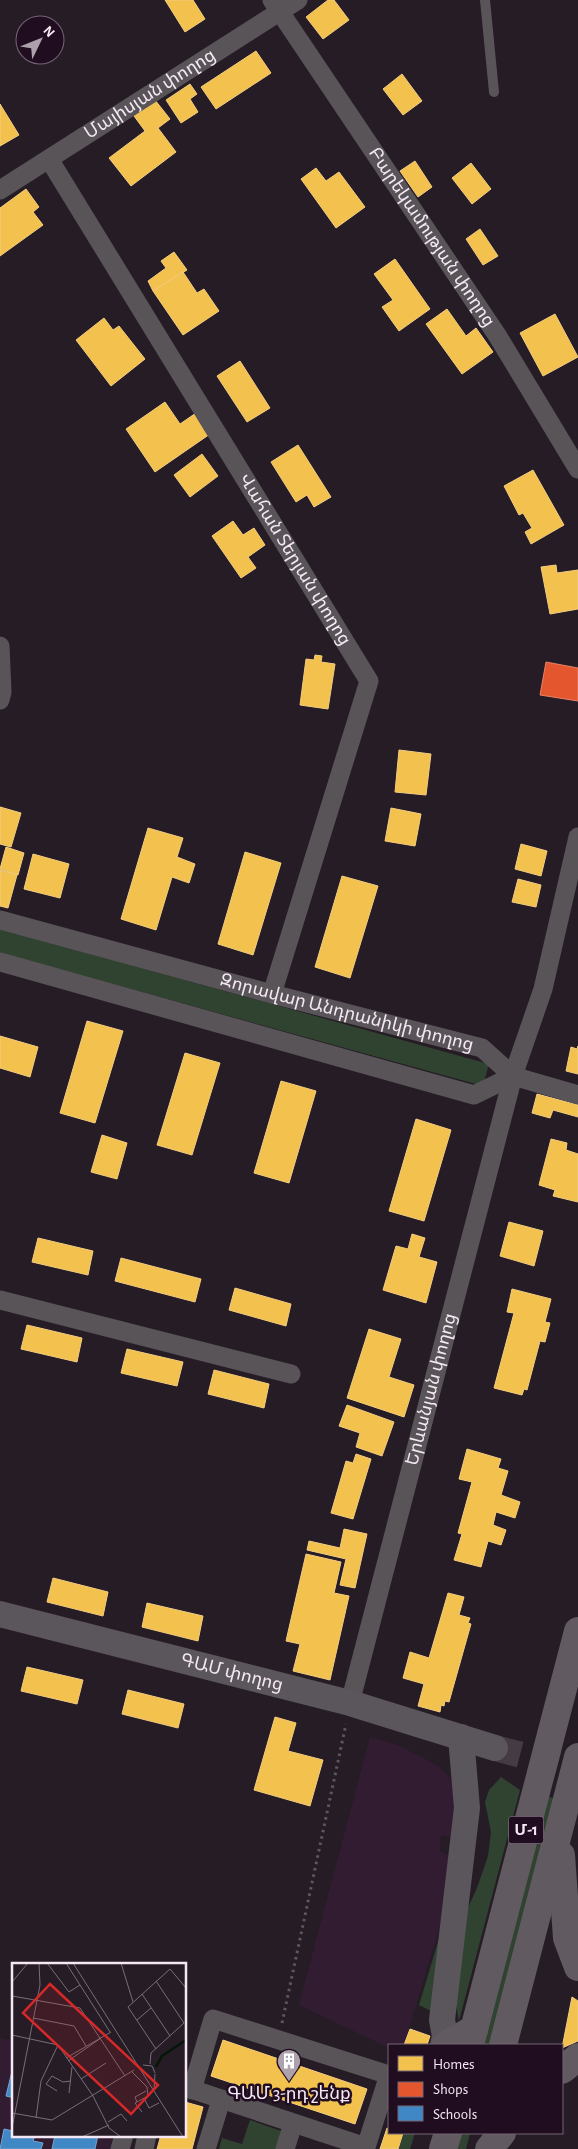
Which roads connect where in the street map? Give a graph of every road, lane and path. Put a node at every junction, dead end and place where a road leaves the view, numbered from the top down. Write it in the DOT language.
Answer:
graph roads {
  1 [pos="298,0"];
  2 [pos="485,0"];
  3 [pos="275,6"];
  4 [pos="494,92"];
  5 [pos="49,159"];
  6 [pos="0,190"];
  7 [pos="578,469"];
  8 [pos="0,646"];
  9 [pos="1,694"];
  10 [pos="578,837"];
  11 [pos="0,920"];
  12 [pos="0,962"];
  13 [pos="272,994"];
  14 [pos="513,1076"];
  15 [pos="578,1095"];
  16 [pos="0,1300"];
  17 [pos="291,1374"];
  18 [pos="0,1614"];
  19 [pos="578,1631"];
  20 [pos="350,1703"];
  21 [pos="461,1737"];
  22 [pos="495,1748"];
  23 [pos="578,1757"];
  24 [pos="560,1834"];
  25 [pos="578,1966"];
  26 [pos="472,2037"];
  27 [pos="279,2039"];
  28 [pos="444,2044"];
  29 [pos="448,2044"];
  30 [pos="503,2044"];
  31 [pos="578,2057"];
  32 [pos="563,2069"];
  33 [pos="388,2075"];
  34 [pos="388,2078"];
  35 [pos="188,2088"];
  36 [pos="221,2100"];
  37 [pos="293,2124"];
  38 [pos="448,2134"];
  39 [pos="480,2134"];
  40 [pos="501,2134"];
  41 [pos="124,2136"];
  42 [pos="147,2136"];
  43 [pos="120,2149"];
  44 [pos="144,2149"];
  45 [pos="206,2149"];
  46 [pos="285,2149"];
  47 [pos="443,2149"];
  48 [pos="475,2149"];
  49 [pos="489,2149"];
  1 -- 3 [label="street, Մայիսյան փողոց"];
  2 -- 4 [label="lane"];
  3 -- 5 [label="street, Մայիսյան փողոց"];
  3 -- 7 [label="street, Բարեկամության փողոց"];
  5 -- 6 [label="street, Մայիսյան փողոց"];
  5 -- 13 [label="street, Վահան Տերյան փողոց"];
  8 -- 9 [label="street"];
  10 -- 14 [label="street"];
  11 -- 13 [label="street, Զորավար Անդրանիկի փողոց"];
  12 -- 14 [label="street"];
  13 -- 14 [label="street, Զորավար Անդրանիկի փողոց"];
  14 -- 15 [label="street"];
  14 -- 20 [label="street, Երևանյան փողոց"];
  16 -- 17 [label="street"];
  18 -- 20 [label="street, ԳԱՄ փողոց"];
  19 -- 26 [label="highway, Մ-1"];
  20 -- 21 [label="street, ԳԱՄ փողոց"];
  20 -- 27 [label="path"];
  21 -- 22 [label="street, ԳԱՄ փողոց"];
  21 -- 28 [label="street"];
  23 -- 24 [label="highway, Մ-1"];
  24 -- 25 [label="highway"];
  24 -- 30 [label="highway, Մ-1"];
  26 -- 29 [label="highway"];
  27 -- 33 [label="street"];
  27 -- 35 [label="street"];
  31 -- 32 [label="highway"];
  34 -- 37 [label="street"];
  35 -- 36 [label="street"];
  36 -- 37 [label="street"];
  36 -- 45 [label="street"];
  37 -- 46 [label="street"];
  38 -- 47 [label="highway"];
  39 -- 48 [label="highway"];
  40 -- 49 [label="highway"];
  41 -- 43 [label="street"];
  42 -- 44 [label="street"];
}
